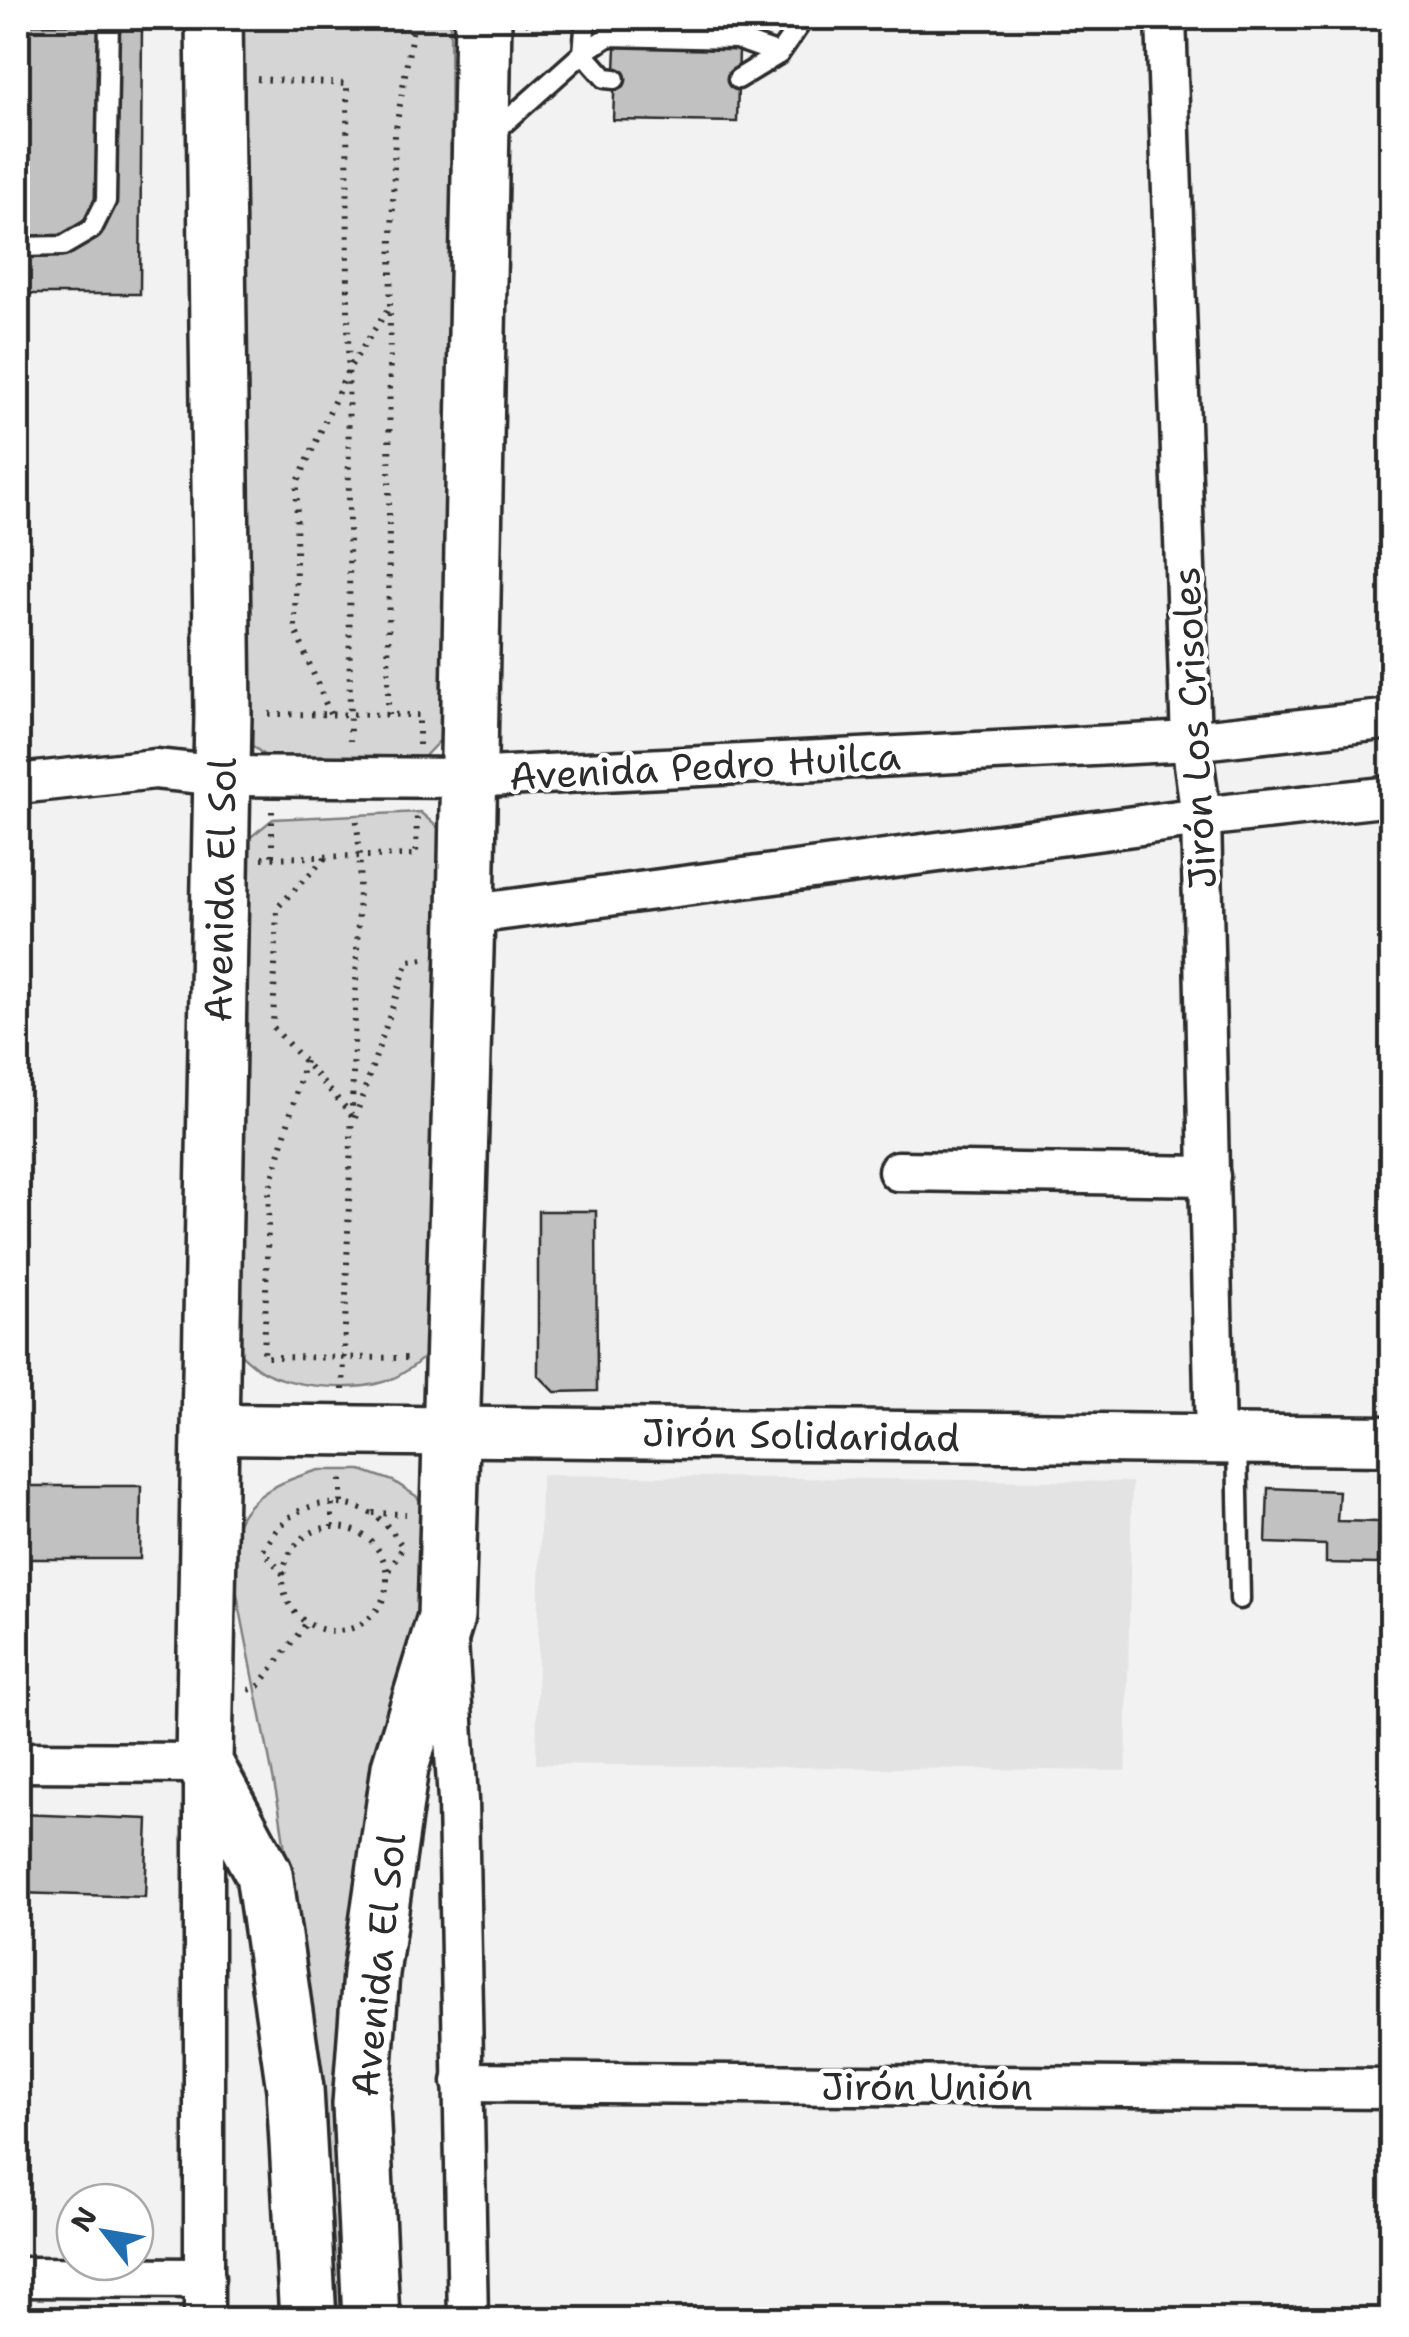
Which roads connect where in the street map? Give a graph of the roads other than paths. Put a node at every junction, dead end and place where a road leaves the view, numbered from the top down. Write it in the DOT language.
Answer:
graph roads {
  1 [pos="109,18"];
  2 [pos="214,18"];
  3 [pos="586,18"];
  4 [pos="804,18"];
  5 [pos="1166,18"];
  6 [pos="483,20"];
  7 [pos="582,53"];
  8 [pos="778,54"];
  9 [pos="614,79"];
  10 [pos="738,80"];
  11 [pos="481,144"];
  12 [pos="18,247"];
  13 [pos="1392,719"];
  14 [pos="1192,741"];
  15 [pos="222,776"];
  16 [pos="468,778"];
  17 [pos="18,784"];
  18 [pos="1392,796"];
  19 [pos="1201,817"];
  20 [pos="466,935"];
  21 [pos="898,1171"];
  22 [pos="1210,1176"];
  23 [pos="211,1429"];
  24 [pos="451,1432"];
  25 [pos="1226,1439"];
  26 [pos="1392,1441"];
  27 [pos="1240,1599"];
  28 [pos="446,1617"];
  29 [pos="18,1762"];
  30 [pos="204,1763"];
  31 [pos="462,2082"];
  32 [pos="1392,2089"];
  33 [pos="18,2278"];
  34 [pos="204,2278"];
  35 [pos="204,2320"];
  36 [pos="308,2320"];
  37 [pos="371,2320"];
  38 [pos="468,2320"];
  1 -- 12 [label="lane"];
  2 -- 15 [label="main road, Avenida El Sol"];
  3 -- 7 [label="lane"];
  4 -- 8 [label="lane"];
  5 -- 14 [label="street, Jirón Los Crisoles"];
  6 -- 11 [label="main road, Avenida El Sol"];
  7 -- 8 [label="lane"];
  7 -- 9 [label="lane"];
  7 -- 11 [label="lane"];
  8 -- 10 [label="lane"];
  11 -- 16 [label="main road, Avenida El Sol"];
  13 -- 14 [label="street, Avenida Pedro Huilca"];
  14 -- 16 [label="street, Avenida Pedro Huilca"];
  14 -- 19 [label="street, Jirón Los Crisoles"];
  15 -- 16 [label="street, Avenida Pedro Huilca"];
  15 -- 17 [label="street, Avenida Pedro Huilca"];
  15 -- 23 [label="main road, Avenida El Sol"];
  16 -- 20 [label="main road, Avenida El Sol"];
  18 -- 19 [label="street"];
  19 -- 20 [label="street"];
  19 -- 22 [label="street, Jirón Los Crisoles"];
  20 -- 24 [label="main road, Avenida El Sol"];
  21 -- 22 [label="street"];
  22 -- 25 [label="street, Jirón Los Crisoles"];
  23 -- 24 [label="street, Jirón Solidaridad"];
  23 -- 30 [label="main road, Avenida El Sol"];
  24 -- 25 [label="street, Jirón Solidaridad"];
  24 -- 28 [label="main road, Avenida El Sol"];
  25 -- 26 [label="street, Jirón Solidaridad"];
  25 -- 27 [label="lane"];
  28 -- 31 [label="street, Avenida El Sol"];
  28 -- 37 [label="main road, Avenida El Sol"];
  29 -- 30 [label="street"];
  30 -- 34 [label="street, Avenida El Sol"];
  30 -- 36 [label="main road, Avenida El Sol"];
  31 -- 32 [label="street, Jirón Unión"];
  31 -- 38 [label="street, Avenida El Sol"];
  33 -- 34 [label="street"];
  34 -- 35 [label="street, Avenida El Sol"];
}
